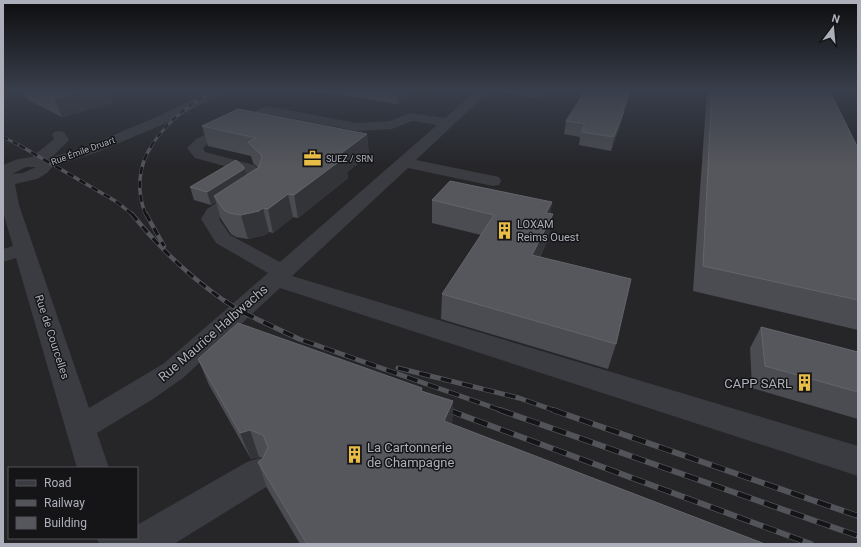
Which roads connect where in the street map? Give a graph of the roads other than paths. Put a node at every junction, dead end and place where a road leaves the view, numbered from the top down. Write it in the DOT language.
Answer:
graph roads {
  1 [pos="170,116"];
  2 [pos="175,116"];
  3 [pos="255,116"];
  4 [pos="296,116"];
  5 [pos="454,116"];
  6 [pos="166,118"];
  7 [pos="448,122"];
  8 [pos="59,135"];
  9 [pos="404,162"];
  10 [pos="38,167"];
  11 [pos="6,171"];
  12 [pos="493,181"];
  13 [pos="10,205"];
  14 [pos="13,252"];
  15 [pos="279,275"];
  16 [pos="80,428"];
  17 [pos="858,461"];
  18 [pos="93,467"];
  19 [pos="259,474"];
  20 [pos="140,544"];
  1 -- 6 [label="street, Rue Émile Druart"];
  2 -- 6 [label="street, Rue Émile Druart"];
  3 -- 15 [label="street"];
  4 -- 7 [label="street"];
  5 -- 7 [label="street, Rue Maurice Halbwachs"];
  6 -- 10 [label="street, Rue Émile Druart"];
  7 -- 9 [label="street, Rue Maurice Halbwachs"];
  8 -- 10 [label="street"];
  9 -- 12 [label="street"];
  9 -- 15 [label="street, Rue Maurice Halbwachs"];
  10 -- 11 [label="street, Rue de Courcelles"];
  10 -- 13 [label="street"];
  11 -- 13 [label="street, Rue de Courcelles"];
  13 -- 14 [label="street, Rue de Courcelles"];
  14 -- 16 [label="street, Rue de Courcelles"];
  15 -- 16 [label="street, Rue Maurice Halbwachs"];
  15 -- 17 [label="street"];
  16 -- 18 [label="street, Rue de Courcelles"];
  19 -- 20 [label="street"];
}
